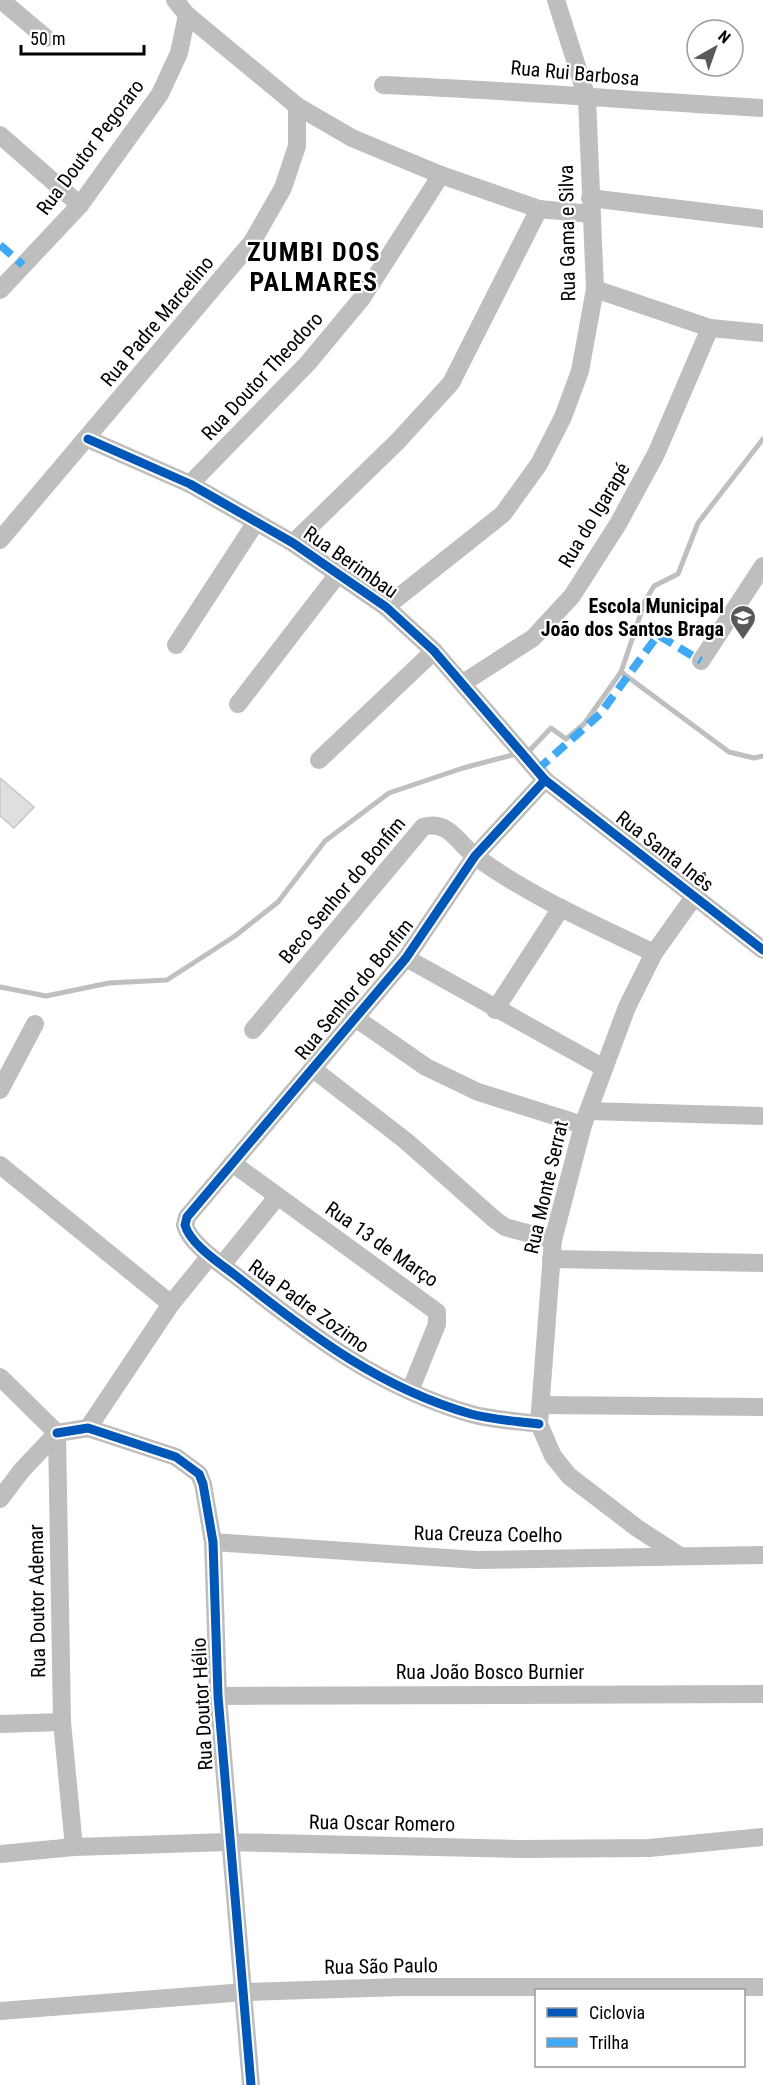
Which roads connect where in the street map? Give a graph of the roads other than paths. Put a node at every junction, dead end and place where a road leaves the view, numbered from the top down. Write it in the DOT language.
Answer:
graph roads {
  1 [pos="1,0"];
  2 [pos="175,0"];
  3 [pos="556,0"];
  4 [pos="187,15"];
  5 [pos="46,38"];
  6 [pos="383,85"];
  7 [pos="586,98"];
  8 [pos="297,106"];
  9 [pos="763,108"];
  10 [pos="0,135"];
  11 [pos="441,175"];
  12 [pos="80,205"];
  13 [pos="591,206"];
  14 [pos="538,209"];
  15 [pos="763,219"];
  16 [pos="595,289"];
  17 [pos="0,290"];
  18 [pos="710,328"];
  19 [pos="763,333"];
  20 [pos="88,439"];
  21 [pos="190,484"];
  22 [pos="256,522"];
  23 [pos="1,538"];
  24 [pos="293,543"];
  25 [pos="763,566"];
  26 [pos="338,574"];
  27 [pos="386,607"];
  28 [pos="176,645"];
  29 [pos="434,651"];
  30 [pos="701,661"];
  31 [pos="463,683"];
  32 [pos="238,704"];
  33 [pos="319,760"];
  34 [pos="545,780"];
  35 [pos="475,856"];
  36 [pos="694,897"];
  37 [pos="561,908"];
  38 [pos="763,950"];
  39 [pos="654,953"];
  40 [pos="406,958"];
  41 [pos="495,1010"];
  42 [pos="354,1017"];
  43 [pos="35,1024"];
  44 [pos="253,1030"];
  45 [pos="604,1068"];
  46 [pos="313,1069"];
  47 [pos="0,1090"];
  48 [pos="763,1116"];
  49 [pos="585,1118"];
  50 [pos="232,1163"];
  51 [pos="0,1165"];
  52 [pos="277,1197"];
  53 [pos="187,1217"];
  54 [pos="552,1250"];
  55 [pos="216,1261"];
  56 [pos="763,1263"];
  57 [pos="171,1304"];
  58 [pos="0,1377"];
  59 [pos="410,1391"];
  60 [pos="541,1405"];
  61 [pos="763,1407"];
  62 [pos="539,1424"];
  63 [pos="88,1428"];
  64 [pos="57,1434"];
  65 [pos="0,1498"];
  66 [pos="213,1542"];
  67 [pos="763,1555"];
  68 [pos="680,1556"];
  69 [pos="763,1694"];
  70 [pos="218,1696"];
  71 [pos="62,1722"];
  72 [pos="0,1724"];
  73 [pos="763,1837"];
  74 [pos="228,1842"];
  75 [pos="74,1847"];
  76 [pos="0,1854"];
  77 [pos="763,1987"];
  78 [pos="245,1992"];
  79 [pos="0,2011"];
  80 [pos="251,2085"];
  1 -- 5 [label="street"];
  2 -- 4 [label="street"];
  3 -- 7 [label="street, Rua Gama e Silva"];
  4 -- 8 [label="street"];
  4 -- 12 [label="street, Rua Doutor Pegoraro"];
  6 -- 7 [label="street, Rua Rui Barbosa"];
  7 -- 9 [label="street, Rua Rui Barbosa"];
  7 -- 13 [label="street, Rua Gama e Silva"];
  8 -- 11 [label="street"];
  8 -- 20 [label="street, Rua Padre Marcelino"];
  10 -- 12 [label="street"];
  11 -- 14 [label="street"];
  11 -- 21 [label="street, Rua Doutor Theodoro"];
  12 -- 17 [label="street, Rua Doutor Pegoraro"];
  13 -- 14 [label="street"];
  13 -- 15 [label="street"];
  13 -- 16 [label="street, Rua Gama e Silva"];
  14 -- 24 [label="street"];
  16 -- 18 [label="street"];
  16 -- 27 [label="street, Rua Gama e Silva"];
  18 -- 19 [label="street"];
  18 -- 31 [label="street, Rua do Igarapé"];
  20 -- 21 [label="street, Rua Berimbau"];
  20 -- 23 [label="street, Rua Padre Marcelino"];
  21 -- 22 [label="street, Rua Berimbau"];
  22 -- 24 [label="street, Rua Berimbau"];
  22 -- 28 [label="street"];
  24 -- 26 [label="street, Rua Berimbau"];
  25 -- 30 [label="street"];
  26 -- 27 [label="street, Rua Berimbau"];
  26 -- 32 [label="street"];
  27 -- 29 [label="street, Rua Berimbau"];
  29 -- 31 [label="street, Rua Berimbau"];
  29 -- 33 [label="street"];
  31 -- 34 [label="street, Rua Berimbau"];
  34 -- 35 [label="street, Rua Senhor do Bonfim"];
  34 -- 36 [label="street, Rua Santa Inês"];
  35 -- 37 [label="street"];
  35 -- 40 [label="street, Rua Senhor do Bonfim"];
  35 -- 44 [label="street, Beco Senhor do Bonfim"];
  36 -- 38 [label="street, Rua Santa Inês"];
  36 -- 39 [label="street, Rua Monte Serrat"];
  37 -- 39 [label="street"];
  37 -- 41 [label="street"];
  39 -- 45 [label="street, Rua Monte Serrat"];
  40 -- 41 [label="street"];
  40 -- 42 [label="street, Rua Senhor do Bonfim"];
  41 -- 45 [label="street"];
  42 -- 46 [label="street, Rua Senhor do Bonfim"];
  42 -- 49 [label="street"];
  43 -- 47 [label="street"];
  45 -- 49 [label="street, Rua Monte Serrat"];
  46 -- 50 [label="street, Rua Senhor do Bonfim"];
  46 -- 54 [label="street"];
  48 -- 49 [label="street"];
  49 -- 54 [label="street, Rua Monte Serrat"];
  50 -- 52 [label="street, Rua 13 de Março"];
  50 -- 53 [label="street, Rua Senhor do Bonfim"];
  51 -- 57 [label="street"];
  52 -- 55 [label="street"];
  52 -- 59 [label="street, Rua 13 de Março"];
  53 -- 55 [label="street, Rua Padre Zozimo"];
  54 -- 56 [label="street"];
  54 -- 60 [label="street, Rua Monte Serrat"];
  55 -- 57 [label="street"];
  55 -- 59 [label="street, Rua Padre Zozimo"];
  57 -- 63 [label="street"];
  58 -- 64 [label="street"];
  59 -- 62 [label="street, Rua Padre Zozimo"];
  60 -- 61 [label="street"];
  60 -- 62 [label="street, Rua Monte Serrat"];
  62 -- 68 [label="street, Rua Monte Serrat"];
  63 -- 64 [label="street, Rua Doutor Hélio"];
  63 -- 66 [label="street, Rua Doutor Hélio"];
  64 -- 65 [label="street"];
  64 -- 71 [label="street, Rua Doutor Ademar"];
  66 -- 68 [label="street, Rua Creuza Coelho"];
  66 -- 70 [label="street, Rua Doutor Hélio"];
  67 -- 68 [label="street, Rua Creuza Coelho"];
  69 -- 70 [label="street, Rua João Bosco Burnier"];
  70 -- 74 [label="street, Rua Doutor Hélio"];
  71 -- 72 [label="street"];
  71 -- 75 [label="street, Rua Doutor Ademar"];
  73 -- 74 [label="street, Rua Oscar Romero"];
  74 -- 75 [label="street, Rua Oscar Romero"];
  74 -- 78 [label="street, Rua Doutor Hélio"];
  75 -- 76 [label="street, Rua Oscar Romero"];
  77 -- 78 [label="street, Rua São Paulo"];
  78 -- 79 [label="street, Rua São Paulo"];
  78 -- 80 [label="street, Rua Doutor Hélio"];
}
